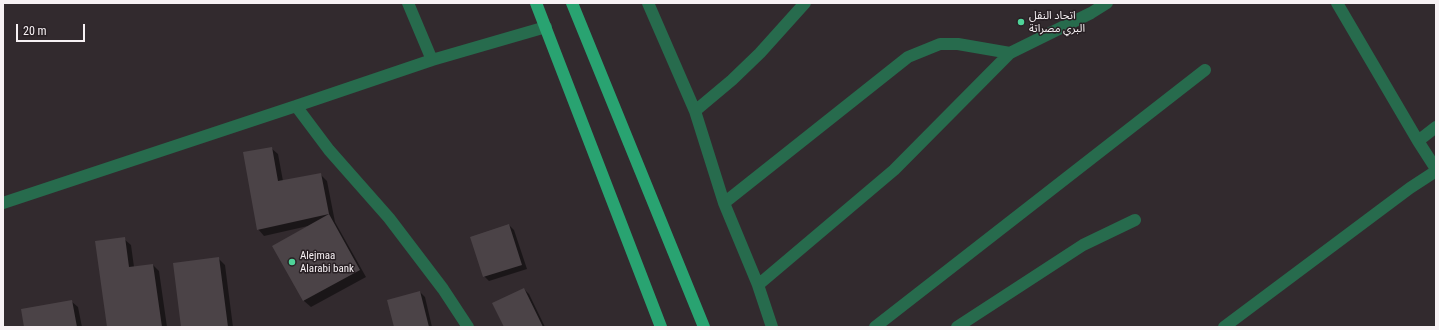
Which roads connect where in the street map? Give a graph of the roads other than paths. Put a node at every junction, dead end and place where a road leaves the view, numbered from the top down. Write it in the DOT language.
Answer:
graph roads {
  1 [pos="408,3"];
  2 [pos="536,3"];
  3 [pos="572,3"];
  4 [pos="648,3"];
  5 [pos="805,3"];
  6 [pos="1107,3"];
  7 [pos="1337,3"];
  8 [pos="546,27"];
  9 [pos="1010,53"];
  10 [pos="432,60"];
  11 [pos="1204,70"];
  12 [pos="296,106"];
  13 [pos="695,111"];
  14 [pos="1436,127"];
  15 [pos="1418,141"];
  16 [pos="1436,170"];
  17 [pos="3,203"];
  18 [pos="724,203"];
  19 [pos="1135,220"];
  20 [pos="758,285"];
  21 [pos="468,327"];
  22 [pos="661,327"];
  23 [pos="704,327"];
  24 [pos="772,327"];
  25 [pos="875,327"];
  26 [pos="957,327"];
  27 [pos="1224,327"];
  1 -- 10 [label="street"];
  2 -- 8 [label="main road"];
  3 -- 23 [label="main road"];
  4 -- 13 [label="street"];
  5 -- 13 [label="street"];
  6 -- 9 [label="street"];
  7 -- 15 [label="street"];
  8 -- 10 [label="street"];
  8 -- 22 [label="main road"];
  9 -- 18 [label="street"];
  9 -- 20 [label="street"];
  10 -- 12 [label="street"];
  11 -- 25 [label="street"];
  12 -- 17 [label="street"];
  12 -- 21 [label="street"];
  13 -- 18 [label="street"];
  14 -- 15 [label="street"];
  15 -- 16 [label="street"];
  16 -- 27 [label="street"];
  18 -- 20 [label="street"];
  19 -- 26 [label="street"];
  20 -- 24 [label="street"];
}
